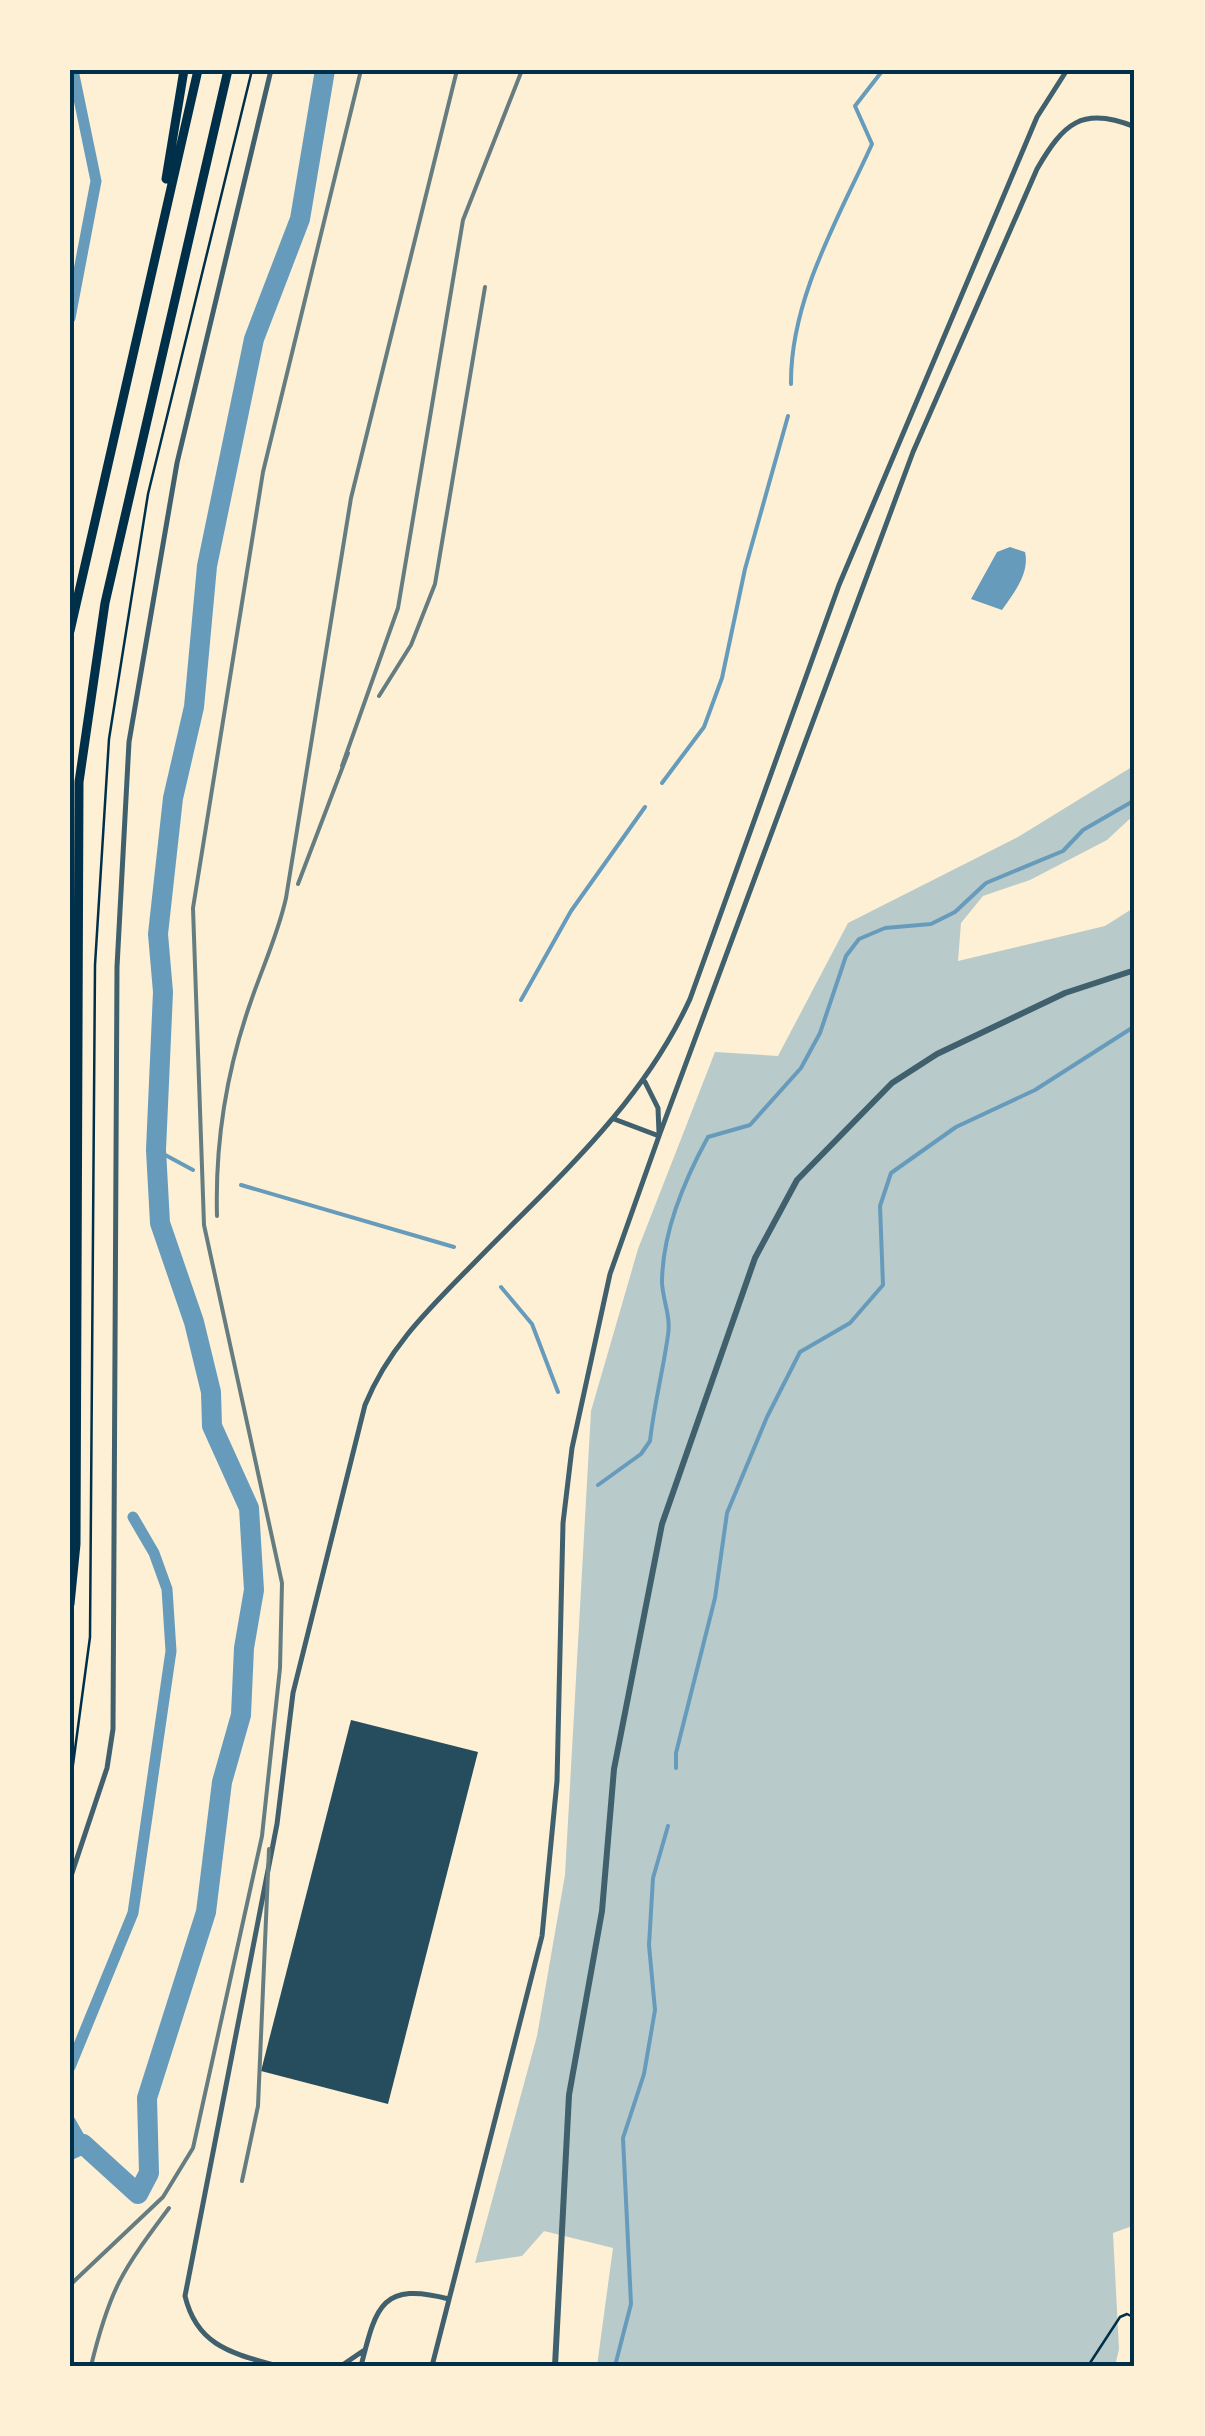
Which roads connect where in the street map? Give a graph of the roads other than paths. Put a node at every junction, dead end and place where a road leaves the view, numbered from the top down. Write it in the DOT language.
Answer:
graph roads {
  1 [pos="184,70"];
  2 [pos="198,70"];
  3 [pos="228,70"];
  4 [pos="271,70"];
  5 [pos="1067,70"];
  6 [pos="1135,127"];
  7 [pos="150,270"];
  8 [pos="70,631"];
  9 [pos="1135,970"];
  10 [pos="645,1082"];
  11 [pos="614,1119"];
  12 [pos="659,1136"];
  13 [pos="70,1604"];
  14 [pos="70,1879"];
  15 [pos="450,2299"];
  16 [pos="366,2349"];
  17 [pos="277,2366"];
  18 [pos="341,2366"];
  19 [pos="361,2366"];
  20 [pos="432,2366"];
  21 [pos="555,2366"];
  1 -- 7 [label="highway"];
  2 -- 7 [label="highway"];
  3 -- 13 [label="highway"];
  4 -- 14 [label="street"];
  5 -- 10 [label="street"];
  6 -- 12 [label="street"];
  7 -- 8 [label="highway"];
  9 -- 21 [label="street"];
  10 -- 11 [label="street"];
  10 -- 12 [label="street"];
  11 -- 12 [label="street"];
  11 -- 17 [label="street"];
  12 -- 15 [label="street"];
  15 -- 16 [label="street"];
  15 -- 20 [label="street"];
  16 -- 18 [label="street"];
  16 -- 19 [label="street"];
}
